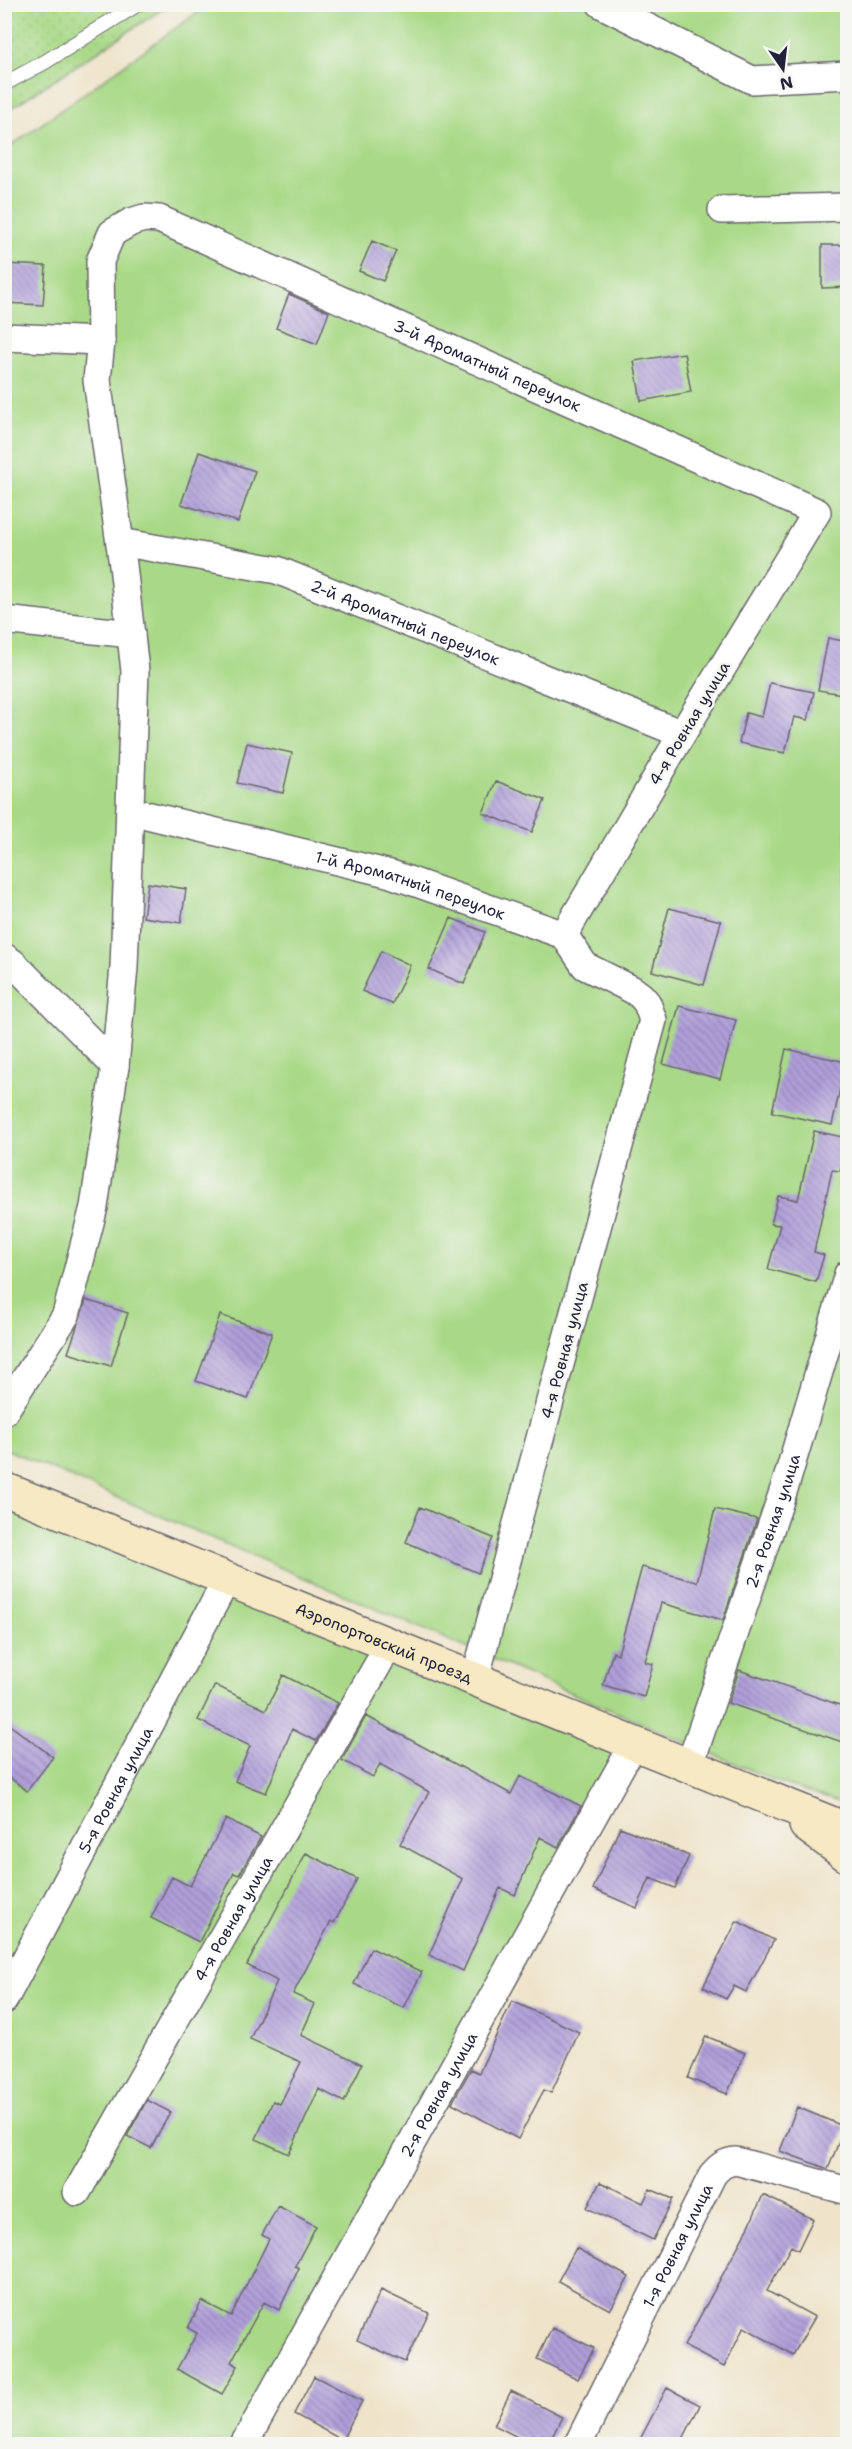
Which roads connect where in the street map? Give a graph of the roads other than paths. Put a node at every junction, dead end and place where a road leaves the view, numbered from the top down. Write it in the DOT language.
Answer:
graph roads {
  1 [pos="138,4"];
  2 [pos="601,4"];
  3 [pos="848,75"];
  4 [pos="4,84"];
  5 [pos="848,207"];
  6 [pos="722,210"];
  7 [pos="4,337"];
  8 [pos="101,341"];
  9 [pos="817,512"];
  10 [pos="120,542"];
  11 [pos="4,620"];
  12 [pos="131,634"];
  13 [pos="682,734"];
  14 [pos="130,811"];
  15 [pos="564,935"];
  16 [pos="4,957"];
  17 [pos="115,1066"];
  18 [pos="848,1274"];
  19 [pos="4,1412"];
  20 [pos="4,1489"];
  21 [pos="227,1579"];
  22 [pos="389,1645"];
  23 [pos="475,1679"];
  24 [pos="634,1743"];
  25 [pos="689,1767"];
  26 [pos="762,1797"];
  27 [pos="848,1830"];
  28 [pos="848,1856"];
  29 [pos="4,2000"];
  30 [pos="848,2191"];
  31 [pos="77,2192"];
  32 [pos="244,2445"];
  33 [pos="578,2445"];
  1 -- 4 [label="lane"];
  2 -- 3 [label="street"];
  5 -- 6 [label="street"];
  7 -- 8 [label="street"];
  8 -- 9 [label="street, 3-й Ароматный переулок"];
  8 -- 10 [label="street"];
  9 -- 13 [label="street, 4-я Ровная улица"];
  10 -- 12 [label="street"];
  10 -- 13 [label="street, 2-й Ароматный переулок"];
  11 -- 12 [label="street"];
  12 -- 14 [label="street"];
  13 -- 15 [label="street, 4-я Ровная улица"];
  14 -- 15 [label="street, 1-й Ароматный переулок"];
  14 -- 17 [label="street"];
  15 -- 23 [label="street, 4-я Ровная улица"];
  16 -- 17 [label="street"];
  17 -- 19 [label="street"];
  18 -- 25 [label="street, 2-я Ровная улица"];
  20 -- 21 [label="main road, Аэропортовский проезд"];
  21 -- 22 [label="main road, Аэропортовский проезд"];
  21 -- 29 [label="street, 5-я Ровная улица"];
  22 -- 23 [label="main road, Аэропортовский проезд"];
  22 -- 31 [label="street, 4-я Ровная улица"];
  23 -- 24 [label="main road, Аэропортовский проезд"];
  24 -- 25 [label="main road, Аэропортовский проезд"];
  24 -- 32 [label="street, 2-я Ровная улица"];
  25 -- 26 [label="main road, Аэропортовский проезд"];
  26 -- 27 [label="main road"];
  26 -- 28 [label="main road"];
  30 -- 33 [label="street, 1-я Ровная улица"];
}
